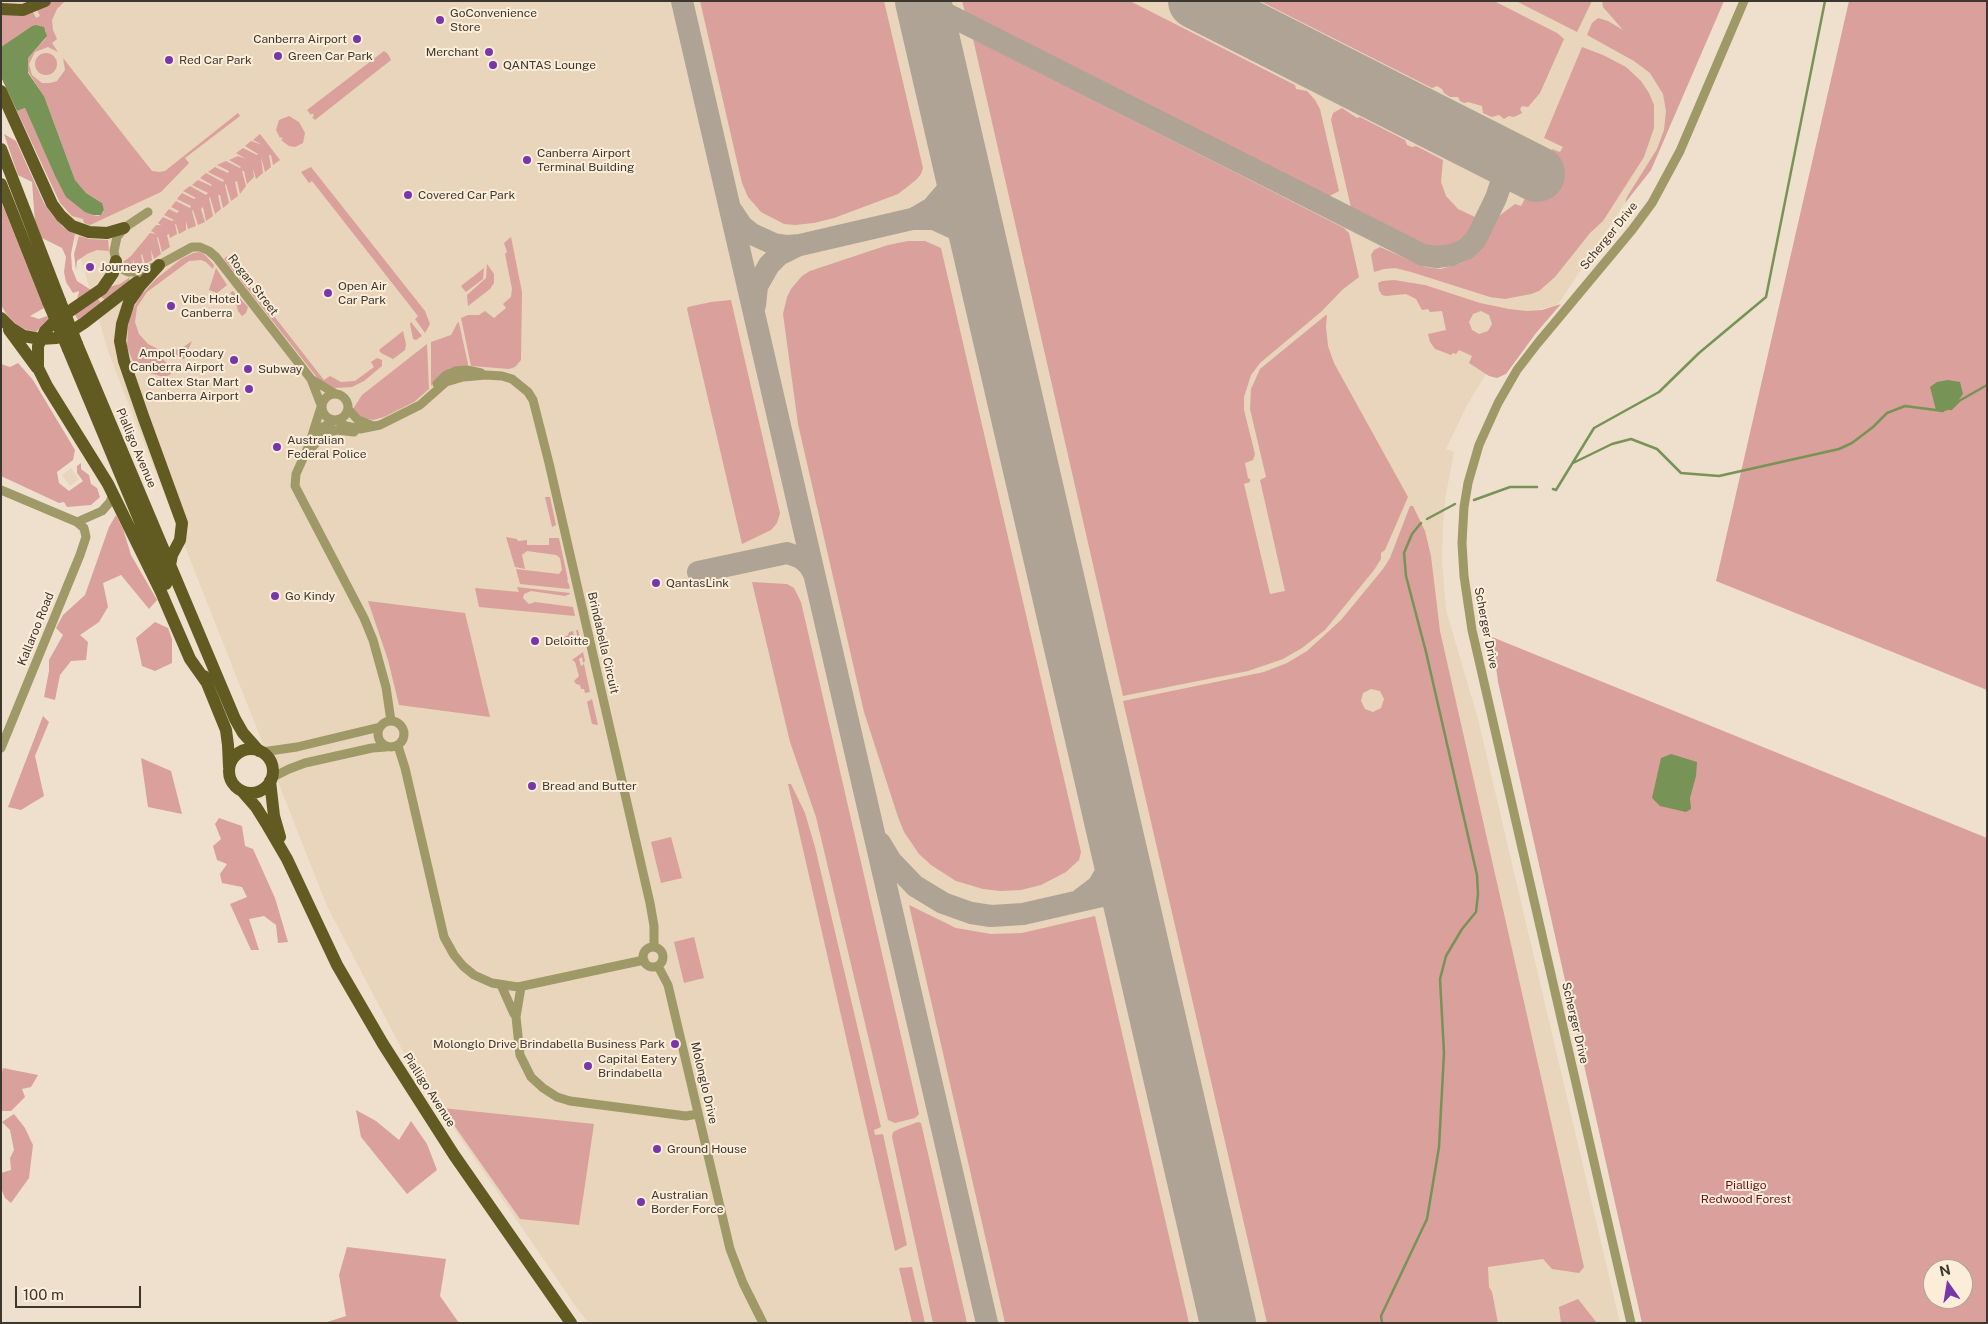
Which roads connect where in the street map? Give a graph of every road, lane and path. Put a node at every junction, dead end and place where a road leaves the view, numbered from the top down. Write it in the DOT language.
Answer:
graph roads {
  1 [pos="46,1"];
  2 [pos="1744,1"];
  3 [pos="1,9"];
  4 [pos="1,91"];
  5 [pos="1,149"];
  6 [pos="1,184"];
  7 [pos="148,212"];
  8 [pos="124,228"];
  9 [pos="116,261"];
  10 [pos="159,265"];
  11 [pos="54,301"];
  12 [pos="2,318"];
  13 [pos="40,339"];
  14 [pos="73,346"];
  15 [pos="42,377"];
  16 [pos="311,379"];
  17 [pos="336,394"];
  18 [pos="321,406"];
  19 [pos="348,409"];
  20 [pos="335,421"];
  21 [pos="376,426"];
  22 [pos="310,445"];
  23 [pos="305,454"];
  24 [pos="1,490"];
  25 [pos="113,494"];
  26 [pos="77,522"];
  27 [pos="170,565"];
  28 [pos="207,682"];
  29 [pos="391,721"];
  30 [pos="380,727"];
  31 [pos="398,746"];
  32 [pos="386,747"];
  33 [pos="1,748"];
  34 [pos="260,752"];
  35 [pos="229,767"];
  36 [pos="271,779"];
  37 [pos="242,791"];
  38 [pos="286,859"];
  39 [pos="654,947"];
  40 [pos="644,960"];
  41 [pos="658,966"];
  42 [pos="500,985"];
  43 [pos="521,987"];
  44 [pos="516,1022"];
  45 [pos="698,1114"];
  46 [pos="764,1322"];
  47 [pos="571,1323"];
  48 [pos="1631,1323"];
  1 -- 3 [label="main road"];
  2 -- 48 [label="street, Scherger Drive"];
  4 -- 8 [label="main road"];
  5 -- 11 [label="main road, Pialligo Avenue"];
  6 -- 11 [label="main road, Pialligo Avenue"];
  7 -- 8 [label="street"];
  8 -- 9 [label="street"];
  9 -- 10 [label="street"];
  9 -- 13 [label="main road"];
  10 -- 13 [label="main road"];
  10 -- 16 [label="street, Rogan Street"];
  10 -- 27 [label="main road"];
  11 -- 14 [label="main road, Pialligo Avenue, bridge"];
  12 -- 13 [label="main road"];
  12 -- 15 [label="main road"];
  13 -- 15 [label="main road"];
  14 -- 27 [label="main road, Pialligo Avenue"];
  14 -- 28 [label="main road, Pialligo Avenue"];
  15 -- 25 [label="main road"];
  16 -- 17 [label="street, Rogan Street"];
  16 -- 18 [label="street, Rogan Street"];
  17 -- 18 [label="street"];
  17 -- 19 [label="street"];
  18 -- 20 [label="street"];
  18 -- 22 [label="street"];
  19 -- 20 [label="street"];
  19 -- 21 [label="street"];
  20 -- 21 [label="street, Brindabella Circuit"];
  20 -- 22 [label="street"];
  21 -- 23 [label="street"];
  21 -- 39 [label="street, Brindabella Circuit"];
  22 -- 23 [label="street"];
  23 -- 29 [label="street"];
  24 -- 26 [label="street"];
  25 -- 26 [label="street"];
  25 -- 28 [label="main road"];
  26 -- 33 [label="street, Kallaroo Road"];
  27 -- 34 [label="main road, Pialligo Avenue"];
  28 -- 35 [label="main road, Pialligo Avenue"];
  29 -- 30 [label="street"];
  29 -- 31 [label="street"];
  30 -- 32 [label="street"];
  30 -- 34 [label="street"];
  31 -- 32 [label="street"];
  31 -- 42 [label="street"];
  32 -- 36 [label="street"];
  34 -- 35 [label="main road"];
  34 -- 36 [label="main road"];
  35 -- 37 [label="main road"];
  36 -- 37 [label="main road"];
  36 -- 38 [label="main road, Pialligo Avenue"];
  37 -- 38 [label="main road, Pialligo Avenue"];
  38 -- 47 [label="main road, Pialligo Avenue"];
  39 -- 40 [label="street"];
  39 -- 41 [label="street"];
  40 -- 41 [label="street"];
  40 -- 43 [label="street"];
  41 -- 45 [label="street, Molonglo Drive"];
  42 -- 43 [label="street"];
  42 -- 44 [label="street"];
  43 -- 44 [label="street"];
  44 -- 45 [label="street"];
  45 -- 46 [label="street, Molonglo Drive"];
}
